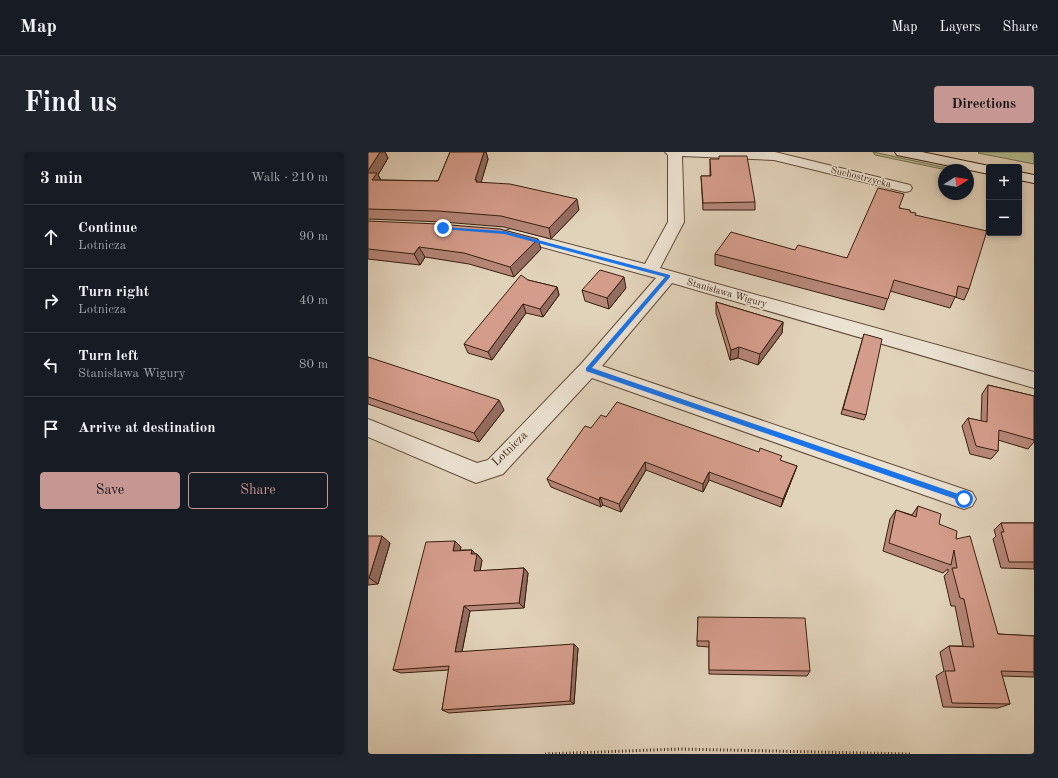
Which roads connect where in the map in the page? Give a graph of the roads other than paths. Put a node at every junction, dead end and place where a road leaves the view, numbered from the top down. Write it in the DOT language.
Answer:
graph roads {
  1 [pos="672,152"];
  2 [pos="675,152"];
  3 [pos="902,152"];
  4 [pos="986,169"];
  5 [pos="1022,177"];
  6 [pos="1034,180"];
  7 [pos="905,188"];
  8 [pos="497,232"];
  9 [pos="659,274"];
  10 [pos="588,369"];
  11 [pos="1034,380"];
  12 [pos="368,428"];
  13 [pos="964,499"];
  1 -- 2 [label="street, Suchostrzycka"];
  2 -- 7 [label="street, Suchostrzycka"];
  2 -- 9 [label="street"];
  3 -- 4 [label="street"];
  5 -- 6 [label="street"];
  8 -- 9 [label="street, Stanisława Wigury"];
  9 -- 10 [label="street, Lotnicza"];
  9 -- 11 [label="street, Stanisława Wigury"];
  10 -- 12 [label="street, Lotnicza"];
  10 -- 13 [label="street"];
}
